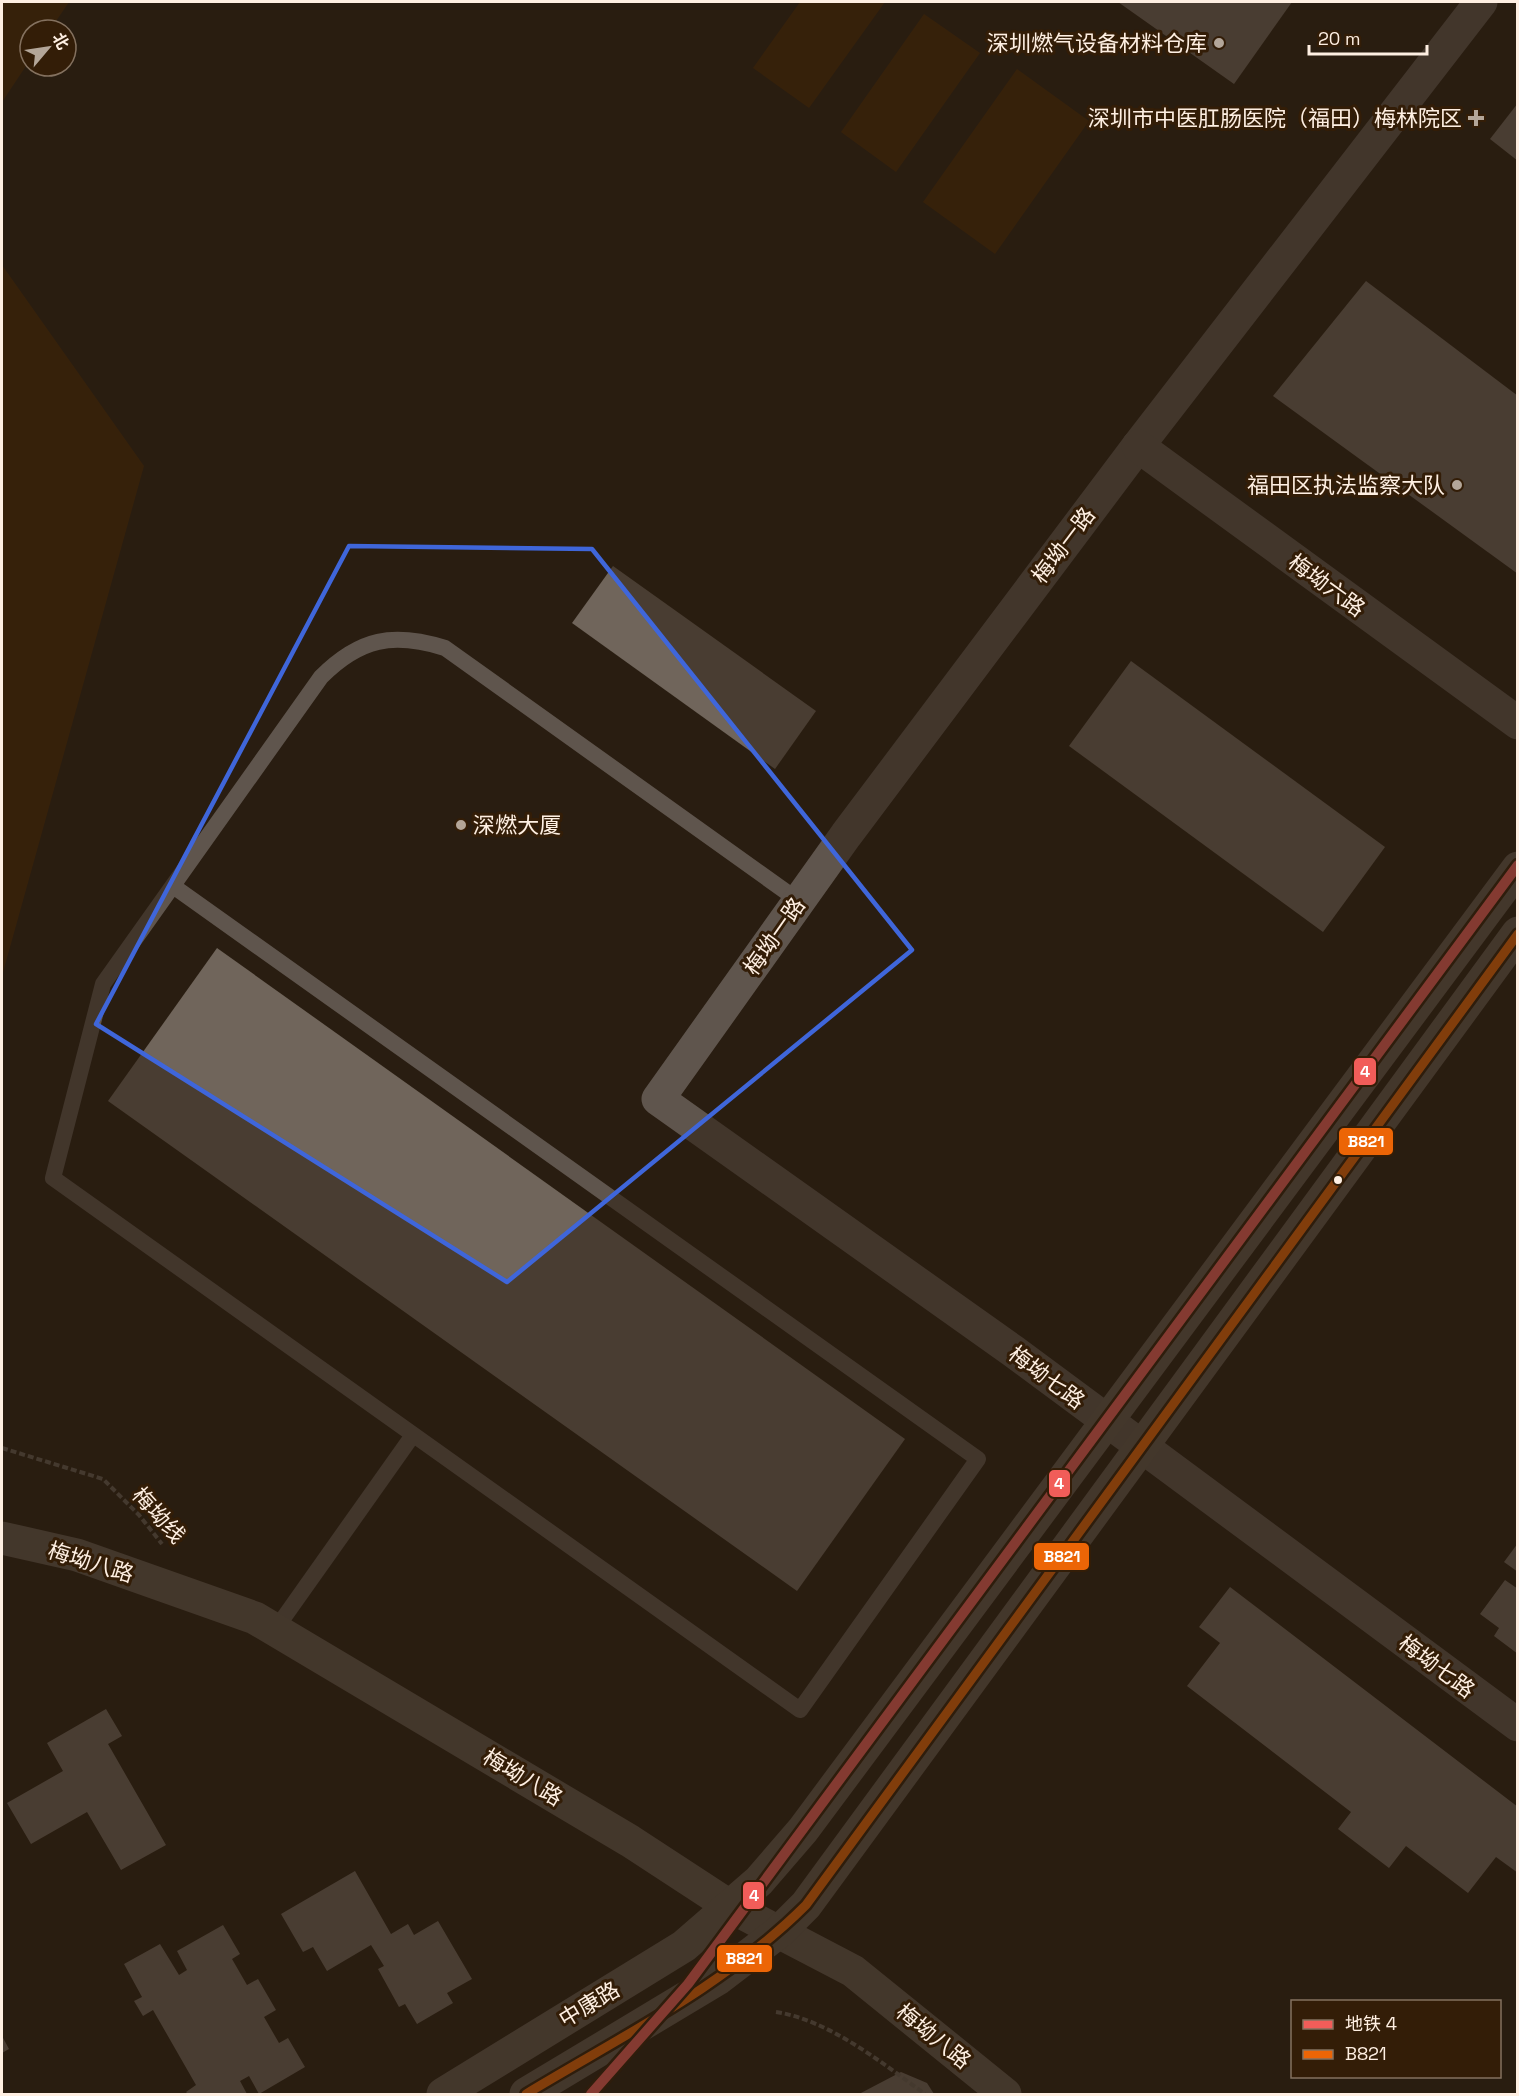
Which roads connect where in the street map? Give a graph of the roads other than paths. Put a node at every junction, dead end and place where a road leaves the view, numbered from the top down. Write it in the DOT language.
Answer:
graph roads {
  1 [pos="1481,2"];
  2 [pos="1138,446"];
  3 [pos="1518,723"];
  4 [pos="1518,868"];
  5 [pos="173,886"];
  6 [pos="799,901"];
  7 [pos="1518,933"];
  8 [pos="658,1099"];
  9 [pos="1107,1422"];
  10 [pos="413,1435"];
  11 [pos="1139,1447"];
  12 [pos="2,1538"];
  13 [pos="275,1630"];
  14 [pos="1518,1725"];
  15 [pos="731,1907"];
  16 [pos="779,1932"];
  17 [pos="443,2094"];
  18 [pos="526,2094"];
  19 [pos="1005,2094"];
  1 -- 2 [label="street, 梅坳一路"];
  2 -- 3 [label="street, 梅坳六路"];
  2 -- 6 [label="street, 梅坳一路"];
  4 -- 9 [label="street, 中康路"];
  5 -- 6 [label="lane"];
  5 -- 10 [label="lane"];
  5 -- 10 [label="lane"];
  6 -- 8 [label="street, 梅坳一路"];
  7 -- 11 [label="street, 中康路"];
  8 -- 9 [label="street, 梅坳七路"];
  9 -- 11 [label="street, 梅坳七路"];
  9 -- 15 [label="street, 中康路"];
  10 -- 13 [label="lane"];
  11 -- 14 [label="street, 梅坳七路"];
  11 -- 16 [label="street, 中康路"];
  12 -- 13 [label="street, 梅坳八路"];
  13 -- 15 [label="street, 梅坳八路"];
  15 -- 16 [label="street, 梅坳八路"];
  15 -- 17 [label="street, 中康路"];
  16 -- 18 [label="street, 中康路"];
  16 -- 19 [label="street, 梅坳八路"];
}
